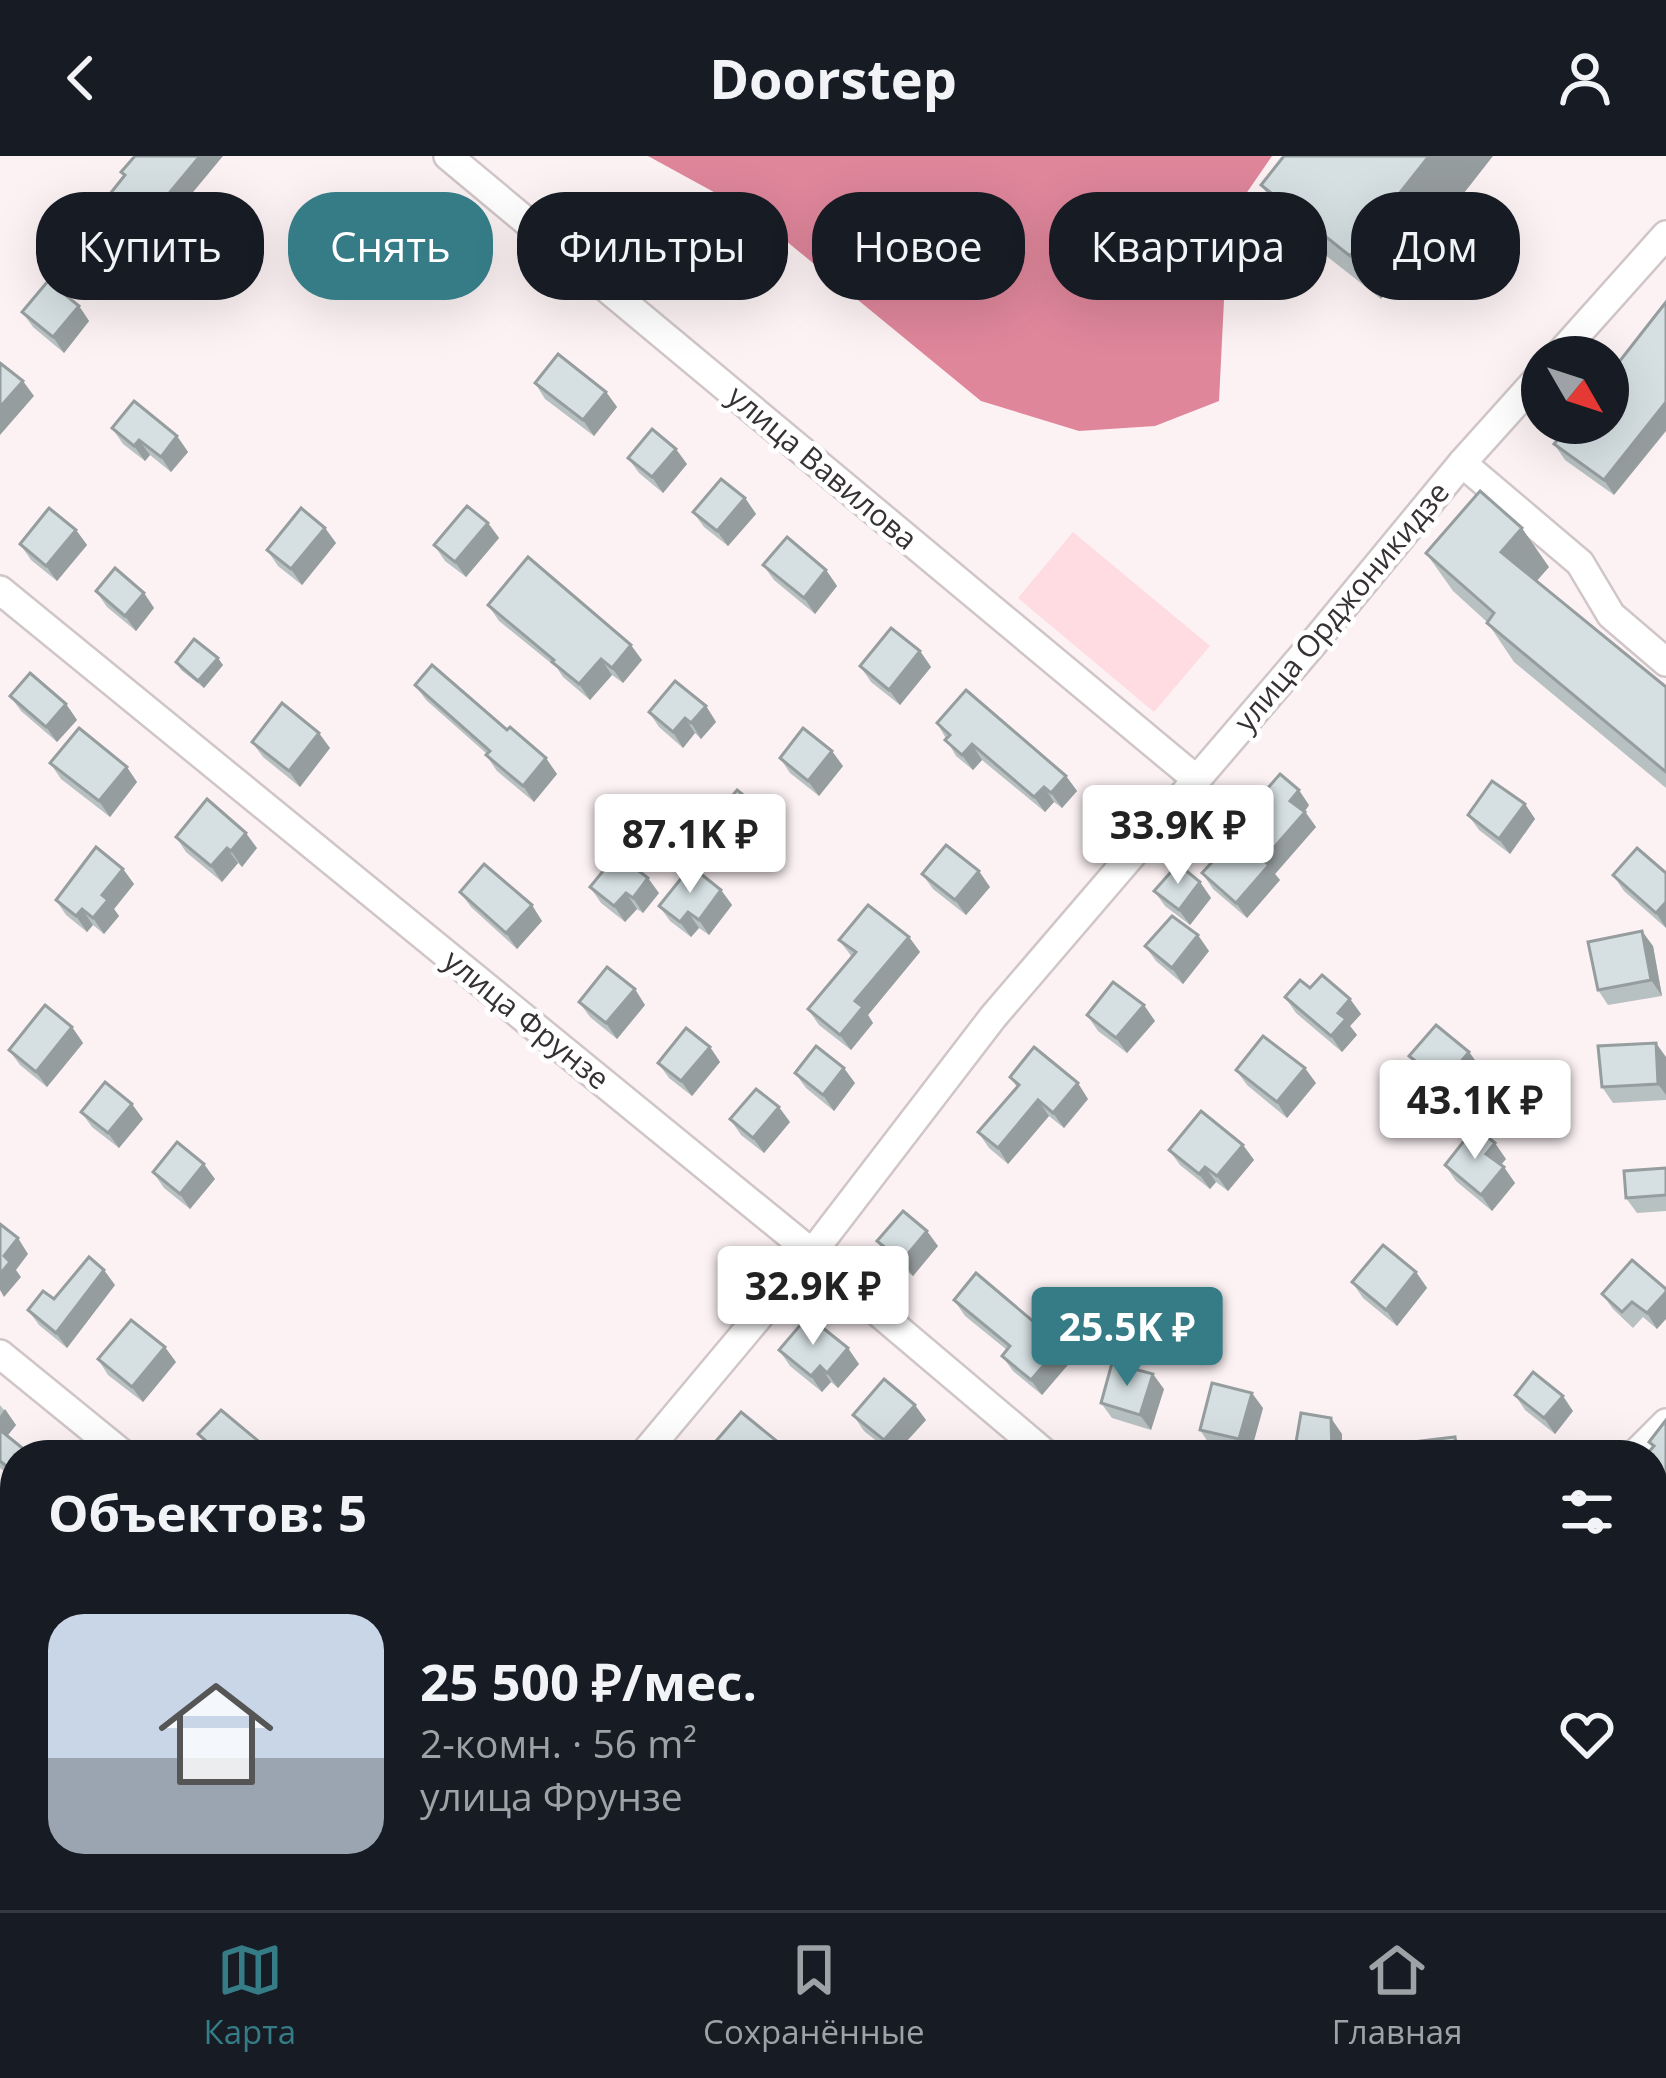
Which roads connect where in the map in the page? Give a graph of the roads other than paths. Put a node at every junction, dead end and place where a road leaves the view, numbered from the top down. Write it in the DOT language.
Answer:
graph roads {
  1 [pos="448,156"];
  2 [pos="1666,235"];
  3 [pos="1576,336"];
  4 [pos="1521,397"];
  5 [pos="1462,463"];
  6 [pos="0,590"];
  7 [pos="1666,662"];
  8 [pos="1196,779"];
  9 [pos="812,1253"];
  10 [pos="0,1354"];
  11 [pos="106,1440"];
  12 [pos="656,1440"];
  13 [pos="1029,1440"];
  1 -- 8 [label="street, улица Вавилова"];
  2 -- 3 [label="street"];
  4 -- 5 [label="street, улица Орджоникидзе"];
  5 -- 7 [label="street"];
  5 -- 8 [label="street, улица Орджоникидзе"];
  6 -- 9 [label="street, улица Фрунзе"];
  8 -- 9 [label="street, улица Орджоникидзе"];
  9 -- 12 [label="street, улица Орджоникидзе"];
  9 -- 13 [label="street, улица Фрунзе"];
  10 -- 11 [label="street"];
}
